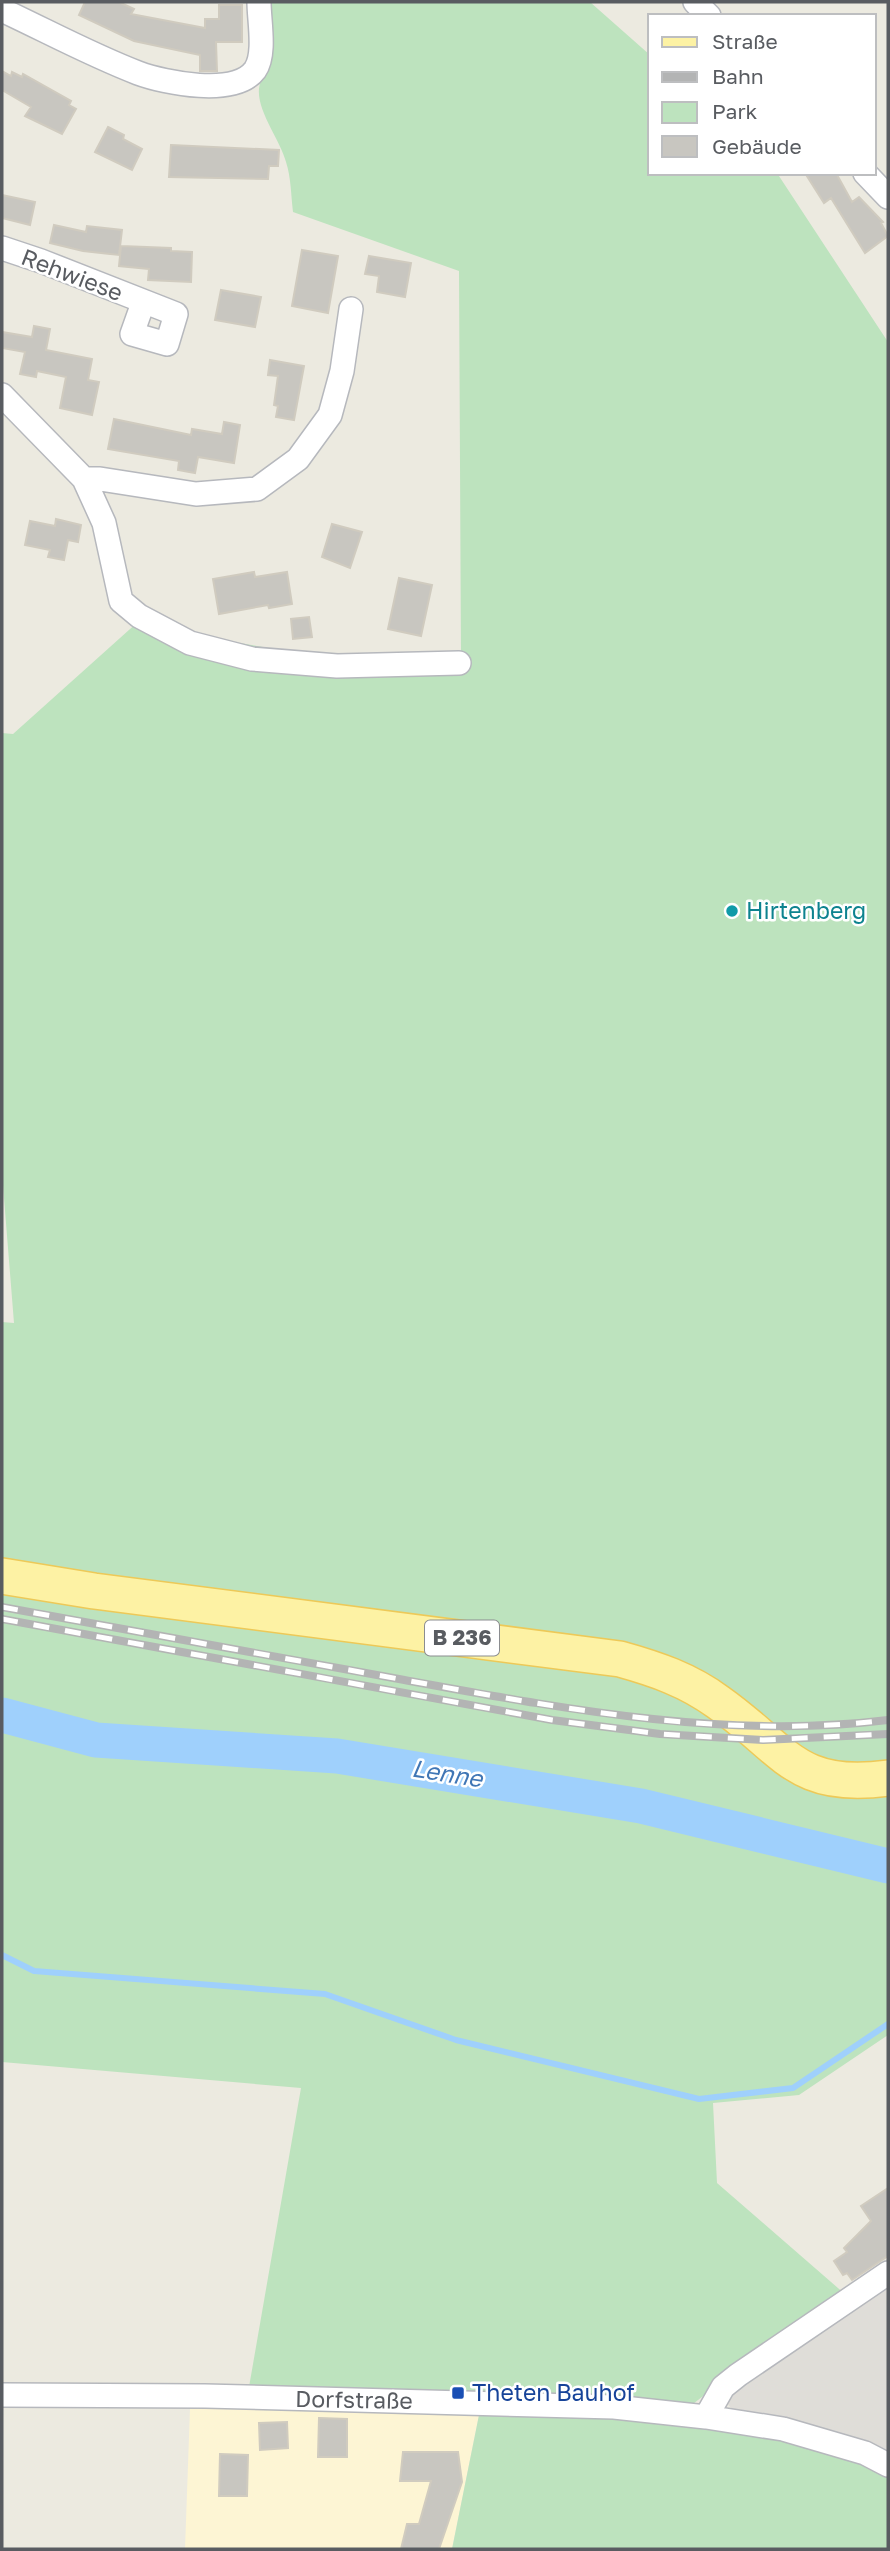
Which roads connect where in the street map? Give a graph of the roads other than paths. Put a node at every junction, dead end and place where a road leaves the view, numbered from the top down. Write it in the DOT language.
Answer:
graph roads {
  1 [pos="259,2"];
  2 [pos="2,9"];
  3 [pos="867,175"];
  4 [pos="888,197"];
  5 [pos="2,248"];
  6 [pos="143,303"];
  7 [pos="351,310"];
  8 [pos="2,395"];
  9 [pos="84,479"];
  10 [pos="459,663"];
  11 [pos="2,1576"];
  12 [pos="888,1778"];
  13 [pos="888,2273"];
  14 [pos="2,2395"];
  15 [pos="706,2417"];
  16 [pos="888,2465"];
  1 -- 2 [label="street"];
  3 -- 4 [label="street"];
  5 -- 6 [label="street, Rehwiese"];
  7 -- 9 [label="street"];
  8 -- 9 [label="street"];
  9 -- 10 [label="street"];
  11 -- 12 [label="main road, B 236"];
  13 -- 15 [label="street"];
  14 -- 15 [label="street, Dorfstraße"];
  15 -- 16 [label="street, Dorfstraße"];
}
